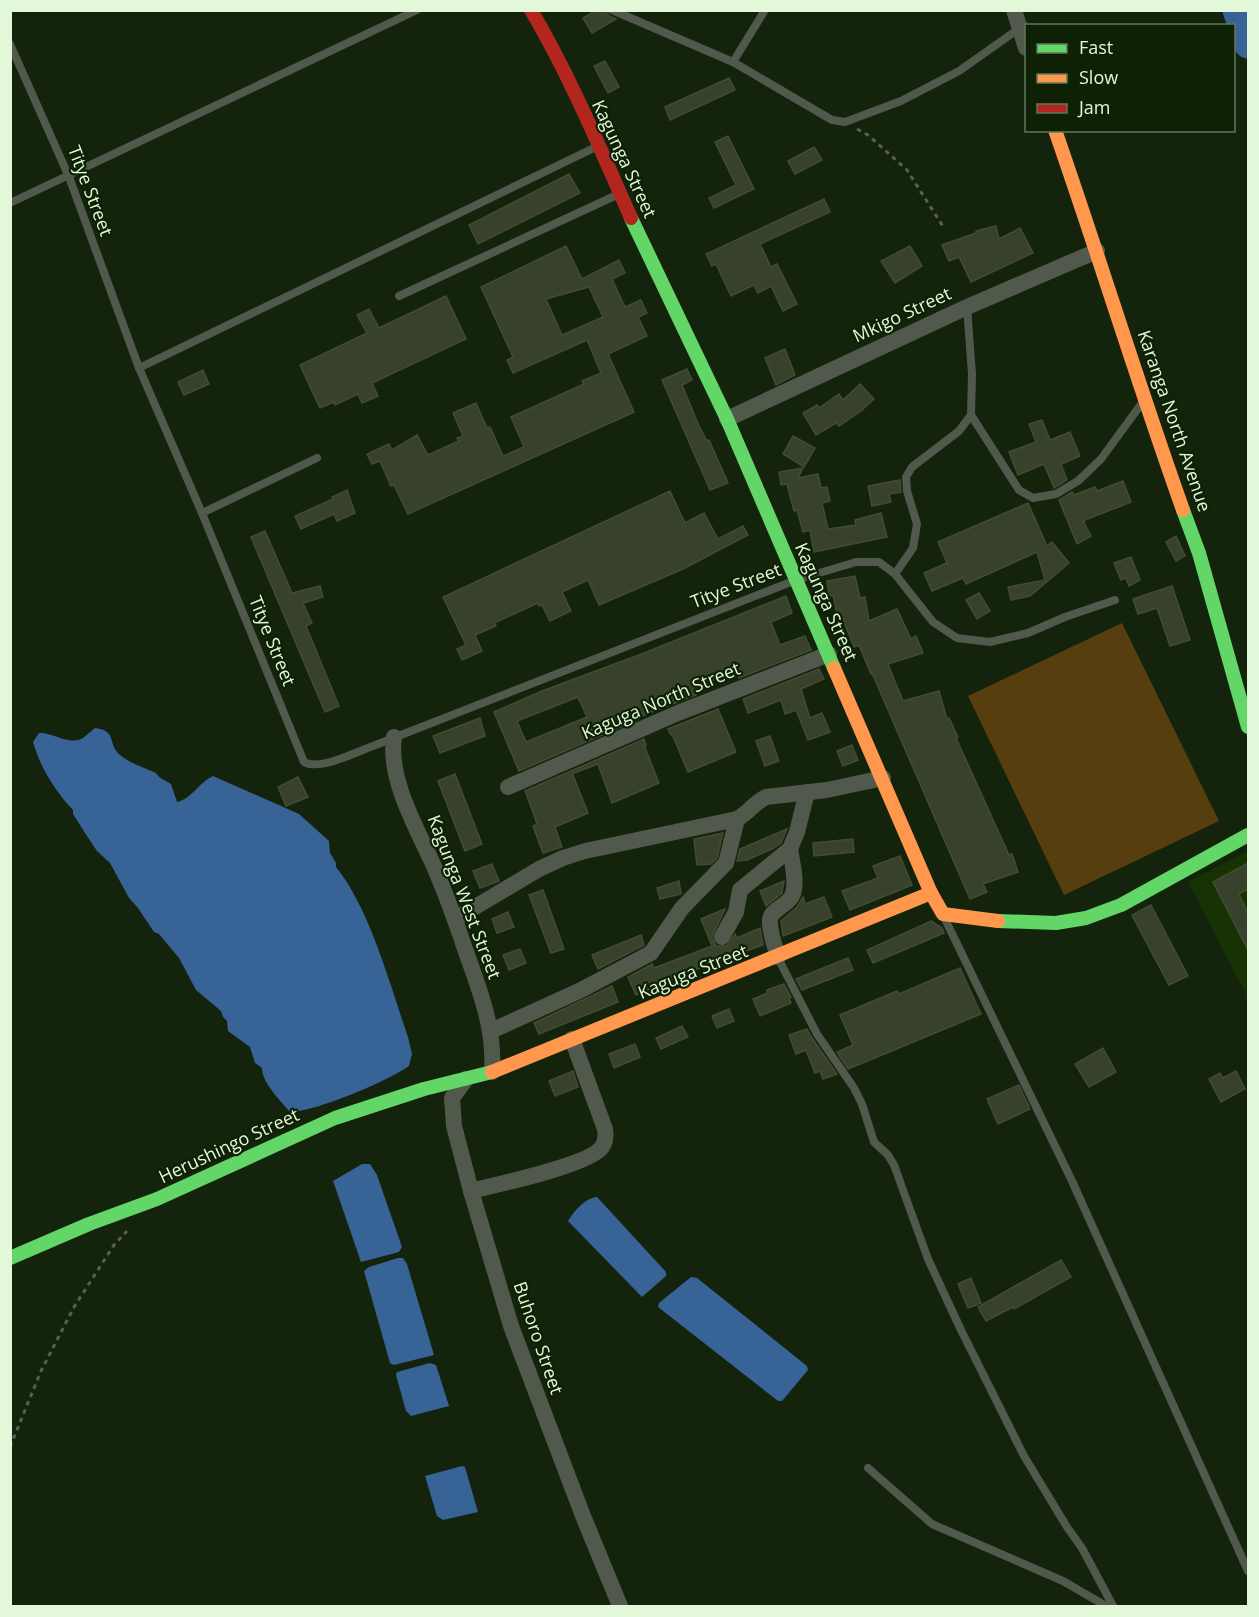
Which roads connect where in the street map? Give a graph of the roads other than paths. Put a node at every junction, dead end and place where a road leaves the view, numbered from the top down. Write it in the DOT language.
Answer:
graph roads {
  1 [pos="417,10"];
  2 [pos="531,10"];
  3 [pos="612,10"];
  4 [pos="765,10"];
  5 [pos="1014,10"];
  6 [pos="1020,28"];
  7 [pos="10,44"];
  8 [pos="1025,45"];
  9 [pos="733,62"];
  10 [pos="1056,132"];
  11 [pos="599,146"];
  12 [pos="69,177"];
  13 [pos="620,194"];
  14 [pos="10,203"];
  15 [pos="1097,251"];
  16 [pos="399,296"];
  17 [pos="967,307"];
  18 [pos="139,368"];
  19 [pos="1144,400"];
  20 [pos="971,415"];
  21 [pos="727,419"];
  22 [pos="317,458"];
  23 [pos="202,513"];
  24 [pos="895,574"];
  25 [pos="796,580"];
  26 [pos="1115,600"];
  27 [pos="830,654"];
  28 [pos="1248,727"];
  29 [pos="394,737"];
  30 [pos="883,778"];
  31 [pos="508,787"];
  32 [pos="807,792"];
  33 [pos="737,819"];
  34 [pos="1248,835"];
  35 [pos="790,849"];
  36 [pos="932,893"];
  37 [pos="943,914"];
  38 [pos="455,919"];
  39 [pos="722,937"];
  40 [pos="778,957"];
  41 [pos="491,1030"];
  42 [pos="572,1039"];
  43 [pos="492,1072"];
  44 [pos="466,1079"];
  45 [pos="471,1191"];
  46 [pos="10,1258"];
  47 [pos="868,1468"];
  48 [pos="1248,1571"];
  49 [pos="620,1606"];
  50 [pos="1106,1606"];
  51 [pos="1113,1606"];
  1 -- 12 [label="lane"];
  2 -- 11 [label="street, Kagunga Street"];
  3 -- 9 [label="lane"];
  4 -- 9 [label="lane"];
  5 -- 6 [label="street"];
  6 -- 8 [label="street"];
  6 -- 9 [label="lane"];
  7 -- 12 [label="lane, Titye Street"];
  10 -- 15 [label="street, Karanga North Avenue"];
  11 -- 13 [label="street, Kagunga Street"];
  11 -- 18 [label="lane"];
  12 -- 14 [label="lane"];
  12 -- 18 [label="lane, Titye Street"];
  13 -- 16 [label="lane"];
  13 -- 21 [label="street, Kagunga Street"];
  15 -- 17 [label="street, Mkigo Street"];
  15 -- 19 [label="street, Karanga North Avenue"];
  17 -- 20 [label="lane"];
  17 -- 21 [label="street, Mkigo Street"];
  18 -- 23 [label="lane, Titye Street"];
  19 -- 20 [label="lane"];
  19 -- 28 [label="street, Karanga North Avenue"];
  20 -- 24 [label="lane"];
  21 -- 25 [label="street, Kagunga Street"];
  22 -- 23 [label="lane"];
  23 -- 29 [label="lane, Titye Street"];
  24 -- 25 [label="lane, Titye Street"];
  24 -- 26 [label="lane"];
  25 -- 27 [label="street, Kagunga Street"];
  25 -- 29 [label="lane, Titye Street"];
  27 -- 30 [label="street, Kagunga Street"];
  27 -- 31 [label="street, Kaguga North Street"];
  29 -- 38 [label="street, Kagunga West Street"];
  30 -- 32 [label="street"];
  30 -- 36 [label="street, Kagunga Street"];
  32 -- 33 [label="street"];
  32 -- 35 [label="street"];
  33 -- 38 [label="street"];
  33 -- 41 [label="street"];
  34 -- 37 [label="street"];
  35 -- 39 [label="street"];
  35 -- 40 [label="street"];
  36 -- 37 [label="street, Kagunga Street"];
  36 -- 40 [label="street, Kaguga Street"];
  37 -- 48 [label="lane"];
  38 -- 41 [label="street, Kagunga West Street"];
  40 -- 42 [label="street, Kaguga Street"];
  40 -- 51 [label="lane"];
  41 -- 43 [label="street, Kagunga West Street"];
  42 -- 43 [label="street, Kaguga Street"];
  42 -- 45 [label="street"];
  43 -- 44 [label="street, Kaguga Street"];
  44 -- 45 [label="street, Buhoro Street"];
  44 -- 46 [label="street, Herushingo Street"];
  45 -- 49 [label="street, Buhoro Street"];
  47 -- 50 [label="lane"];
}
